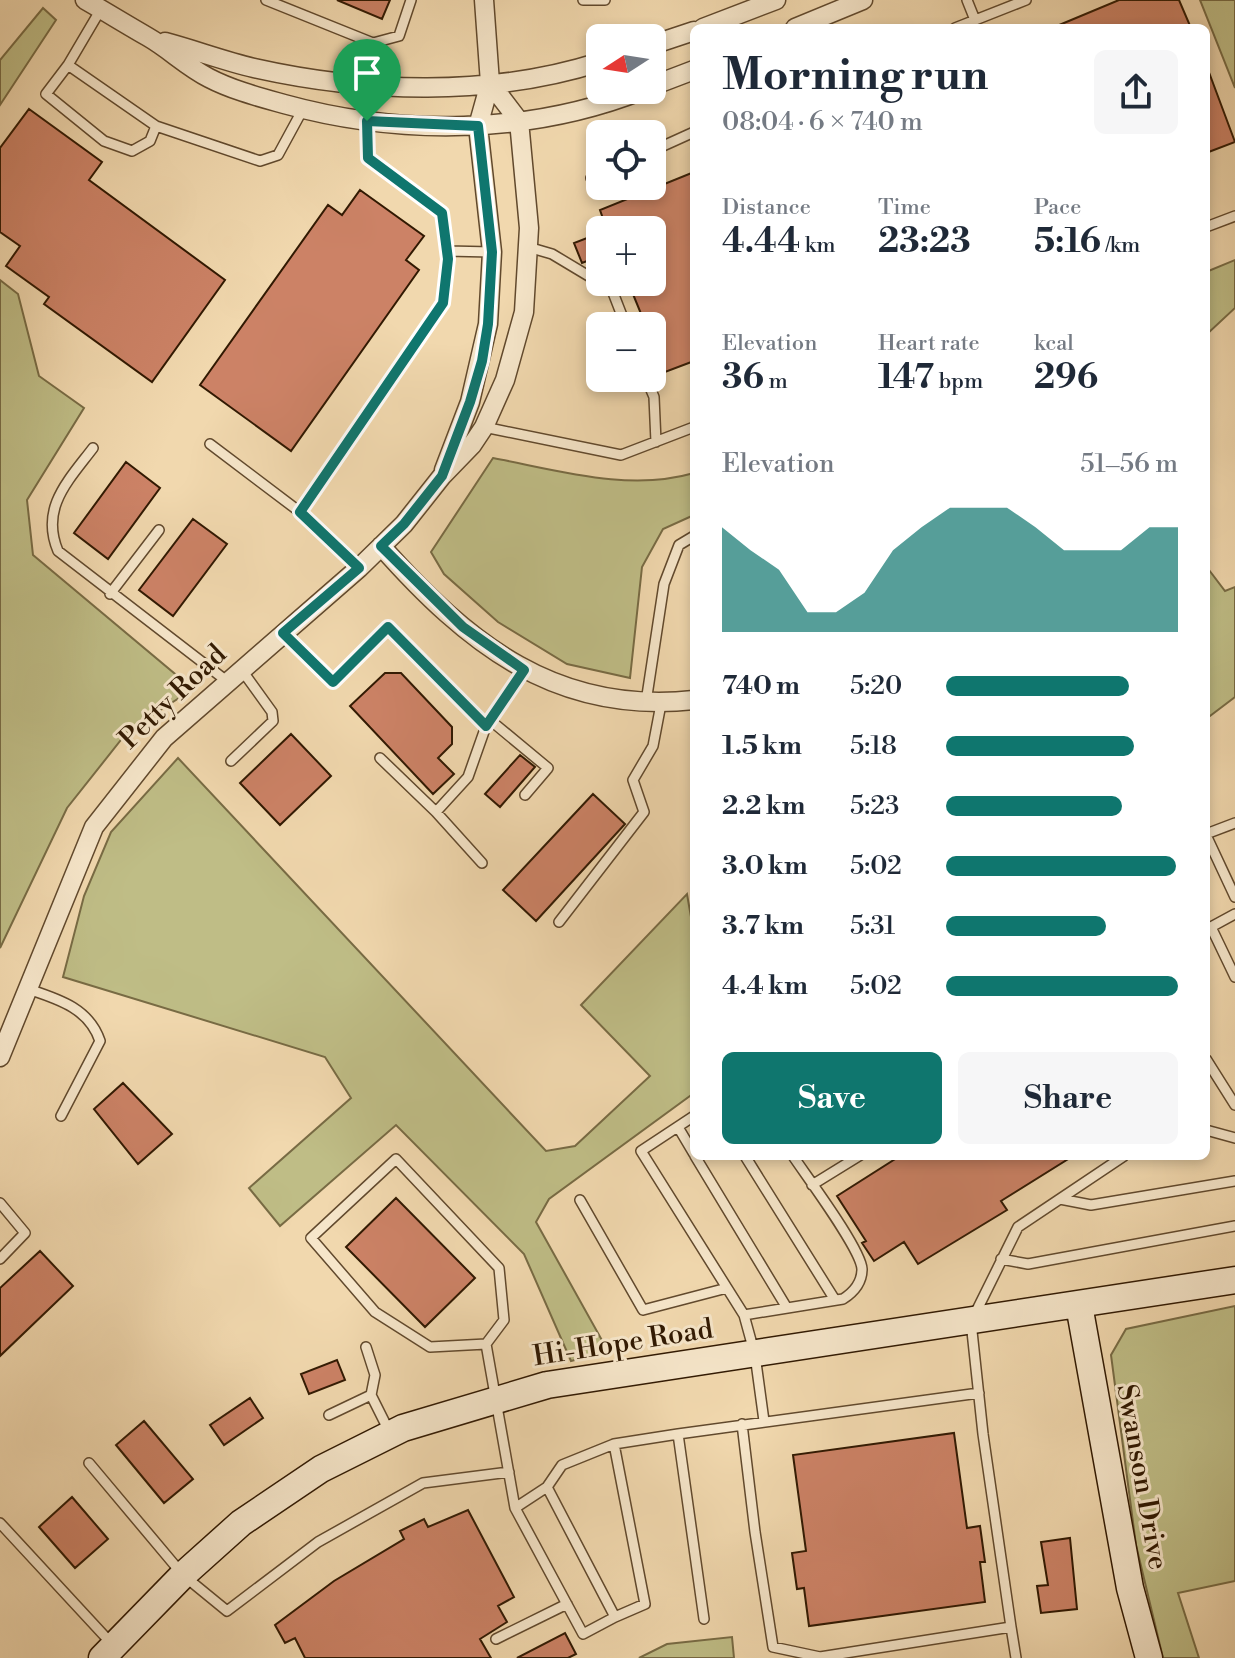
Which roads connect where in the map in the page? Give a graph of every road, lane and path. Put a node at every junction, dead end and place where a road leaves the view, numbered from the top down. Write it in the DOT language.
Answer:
graph roads {
  1 [pos="266,0"];
  2 [pos="411,0"];
  3 [pos="484,0"];
  4 [pos="583,0"];
  5 [pos="605,0"];
  6 [pos="776,0"];
  7 [pos="863,0"];
  8 [pos="967,0"];
  9 [pos="1026,0"];
  10 [pos="93,5"];
  11 [pos="975,20"];
  12 [pos="717,24"];
  13 [pos="805,24"];
  14 [pos="965,24"];
  15 [pos="690,32"];
  16 [pos="147,36"];
  17 [pos="666,40"];
  18 [pos="68,65"];
  19 [pos="586,65"];
  20 [pos="690,72"];
  21 [pos="666,81"];
  22 [pos="490,83"];
  23 [pos="599,104"];
  24 [pos="303,109"];
  25 [pos="367,121"];
  26 [pos="519,121"];
  27 [pos="156,126"];
  28 [pos="478,126"];
  29 [pos="690,134"];
  30 [pos="666,145"];
  31 [pos="1235,216"];
  32 [pos="1210,225"];
  33 [pos="528,247"];
  34 [pos="447,251"];
  35 [pos="492,252"];
  36 [pos="621,312"];
  37 [pos="652,392"];
  38 [pos="484,427"];
  39 [pos="690,429"];
  40 [pos="656,442"];
  41 [pos="210,444"];
  42 [pos="93,448"];
  43 [pos="442,476"];
  44 [pos="300,512"];
  45 [pos="159,530"];
  46 [pos="690,538"];
  47 [pos="381,546"];
  48 [pos="359,568"];
  49 [pos="110,594"];
  50 [pos="283,633"];
  51 [pos="524,670"];
  52 [pos="234,676"];
  53 [pos="690,700"];
  54 [pos="653,703"];
  55 [pos="488,723"];
  56 [pos="380,758"];
  57 [pos="231,761"];
  58 [pos="525,795"];
  59 [pos="436,812"];
  60 [pos="1235,823"];
  61 [pos="1210,832"];
  62 [pos="1210,843"];
  63 [pos="482,863"];
  64 [pos="1235,897"];
  65 [pos="1235,914"];
  66 [pos="559,922"];
  67 [pos="1235,977"];
  68 [pos="28,989"];
  69 [pos="0,1057"];
  70 [pos="1210,1065"];
  71 [pos="1235,1105"];
  72 [pos="61,1116"];
  73 [pos="690,1119"];
  74 [pos="678,1127"];
  75 [pos="1210,1131"];
  76 [pos="1235,1138"];
  77 [pos="690,1147"];
  78 [pos="698,1160"];
  79 [pos="748,1160"];
  80 [pos="796,1160"];
  81 [pos="853,1160"];
  82 [pos="1118,1160"];
  83 [pos="1235,1181"];
  84 [pos="812,1185"];
  85 [pos="1060,1199"];
  86 [pos="580,1200"];
  87 [pos="0,1203"];
  88 [pos="1235,1226"];
  89 [pos="0,1259"];
  90 [pos="1001,1259"];
  91 [pos="1235,1280"];
  92 [pos="727,1288"];
  93 [pos="835,1300"];
  94 [pos="1079,1305"];
  95 [pos="787,1308"];
  96 [pos="744,1315"];
  97 [pos="971,1322"];
  98 [pos="486,1344"];
  99 [pos="366,1347"];
  100 [pos="755,1355"];
  101 [pos="979,1393"];
  102 [pos="371,1395"];
  103 [pos="497,1398"];
  104 [pos="329,1415"];
  105 [pos="764,1421"];
  106 [pos="742,1424"];
  107 [pos="390,1434"];
  108 [pos="678,1434"];
  109 [pos="614,1444"];
  110 [pos="89,1463"];
  111 [pos="509,1472"];
  112 [pos="547,1487"];
  113 [pos="515,1508"];
  114 [pos="0,1523"];
  115 [pos="183,1575"];
  116 [pos="567,1604"];
  117 [pos="615,1617"];
  118 [pos="704,1619"];
  119 [pos="1011,1627"];
  120 [pos="496,1639"];
  121 [pos="107,1652"];
  122 [pos="820,1657"];
  123 [pos="1016,1658"];
  124 [pos="1149,1658"];
  1 -- 2 [label="lane"];
  3 -- 22 [label="street, Petty Road"];
  4 -- 5 [label="lane"];
  6 -- 12 [label="street"];
  7 -- 13 [label="street"];
  8 -- 11 [label="lane"];
  9 -- 11 [label="lane"];
  10 -- 16 [label="street"];
  10 -- 18 [label="lane"];
  11 -- 14 [label="lane"];
  15 -- 17 [label="street"];
  16 -- 22 [label="street"];
  16 -- 24 [label="street"];
  18 -- 27 [label="lane"];
  18 -- 27 [label="lane"];
  19 -- 22 [label="street"];
  20 -- 21 [label="street"];
  22 -- 26 [label="street"];
  22 -- 28 [label="street, Petty Road"];
  23 -- 26 [label="street"];
  24 -- 25 [label="street"];
  24 -- 27 [label="lane"];
  25 -- 28 [label="street"];
  25 -- 34 [label="lane"];
  26 -- 28 [label="street"];
  26 -- 33 [label="street, Petty Road"];
  28 -- 35 [label="street, Petty Road"];
  29 -- 30 [label="lane"];
  31 -- 32 [label="lane"];
  33 -- 36 [label="lane"];
  33 -- 38 [label="street, Petty Road"];
  34 -- 35 [label="lane"];
  34 -- 44 [label="lane"];
  35 -- 43 [label="street, Petty Road"];
  37 -- 40 [label="lane"];
  38 -- 40 [label="lane"];
  38 -- 43 [label="street, Petty Road"];
  39 -- 40 [label="lane"];
  41 -- 44 [label="lane"];
  42 -- 49 [label="lane"];
  43 -- 47 [label="street, Petty Road"];
  44 -- 48 [label="lane"];
  45 -- 49 [label="lane"];
  46 -- 54 [label="lane"];
  47 -- 48 [label="street, Petty Road"];
  47 -- 51 [label="street"];
  48 -- 50 [label="street, Petty Road"];
  49 -- 52 [label="lane"];
  50 -- 52 [label="street, Petty Road"];
  50 -- 55 [label="lane"];
  51 -- 54 [label="street"];
  51 -- 55 [label="lane"];
  52 -- 57 [label="lane"];
  52 -- 68 [label="street, Petty Road"];
  53 -- 54 [label="street"];
  54 -- 66 [label="lane"];
  55 -- 58 [label="lane"];
  55 -- 59 [label="lane"];
  56 -- 59 [label="lane"];
  59 -- 63 [label="lane"];
  60 -- 61 [label="lane"];
  62 -- 64 [label="lane"];
  65 -- 67 [label="lane"];
  68 -- 69 [label="street, Petty Road"];
  68 -- 72 [label="lane"];
  70 -- 71 [label="lane"];
  73 -- 74 [label="lane"];
  74 -- 77 [label="lane"];
  74 -- 92 [label="lane"];
  75 -- 76 [label="lane"];
  78 -- 95 [label="lane"];
  79 -- 93 [label="lane"];
  80 -- 84 [label="lane"];
  81 -- 84 [label="lane"];
  82 -- 85 [label="lane"];
  83 -- 85 [label="lane"];
  84 -- 93 [label="lane"];
  85 -- 90 [label="lane"];
  86 -- 92 [label="lane"];
  87 -- 89 [label="lane"];
  88 -- 90 [label="lane"];
  90 -- 97 [label="lane"];
  91 -- 94 [label="street, Hi-Hope Road"];
  92 -- 96 [label="lane"];
  93 -- 95 [label="lane"];
  94 -- 97 [label="street, Hi-Hope Road"];
  94 -- 124 [label="street, Swanson Drive"];
  95 -- 96 [label="lane"];
  96 -- 100 [label="lane"];
  97 -- 100 [label="street, Hi-Hope Road"];
  97 -- 101 [label="lane"];
  98 -- 98 [label="lane"];
  98 -- 103 [label="lane"];
  99 -- 102 [label="lane"];
  100 -- 103 [label="street, Hi-Hope Road"];
  100 -- 105 [label="lane"];
  101 -- 105 [label="lane"];
  101 -- 119 [label="lane"];
  102 -- 104 [label="lane"];
  102 -- 107 [label="lane"];
  103 -- 107 [label="street, Hi-Hope Road"];
  103 -- 111 [label="lane"];
  105 -- 106 [label="lane"];
  106 -- 108 [label="lane"];
  106 -- 122 [label="lane"];
  107 -- 115 [label="street, Hi-Hope Road"];
  108 -- 109 [label="lane"];
  108 -- 118 [label="lane"];
  109 -- 112 [label="lane"];
  109 -- 117 [label="lane"];
  110 -- 115 [label="lane"];
  111 -- 113 [label="lane"];
  111 -- 115 [label="lane"];
  112 -- 113 [label="lane"];
  112 -- 117 [label="lane"];
  113 -- 116 [label="lane"];
  114 -- 121 [label="lane"];
  115 -- 121 [label="street, Hi-Hope Road"];
  116 -- 117 [label="lane"];
  116 -- 120 [label="lane"];
  119 -- 122 [label="lane"];
  119 -- 123 [label="lane"];
}
